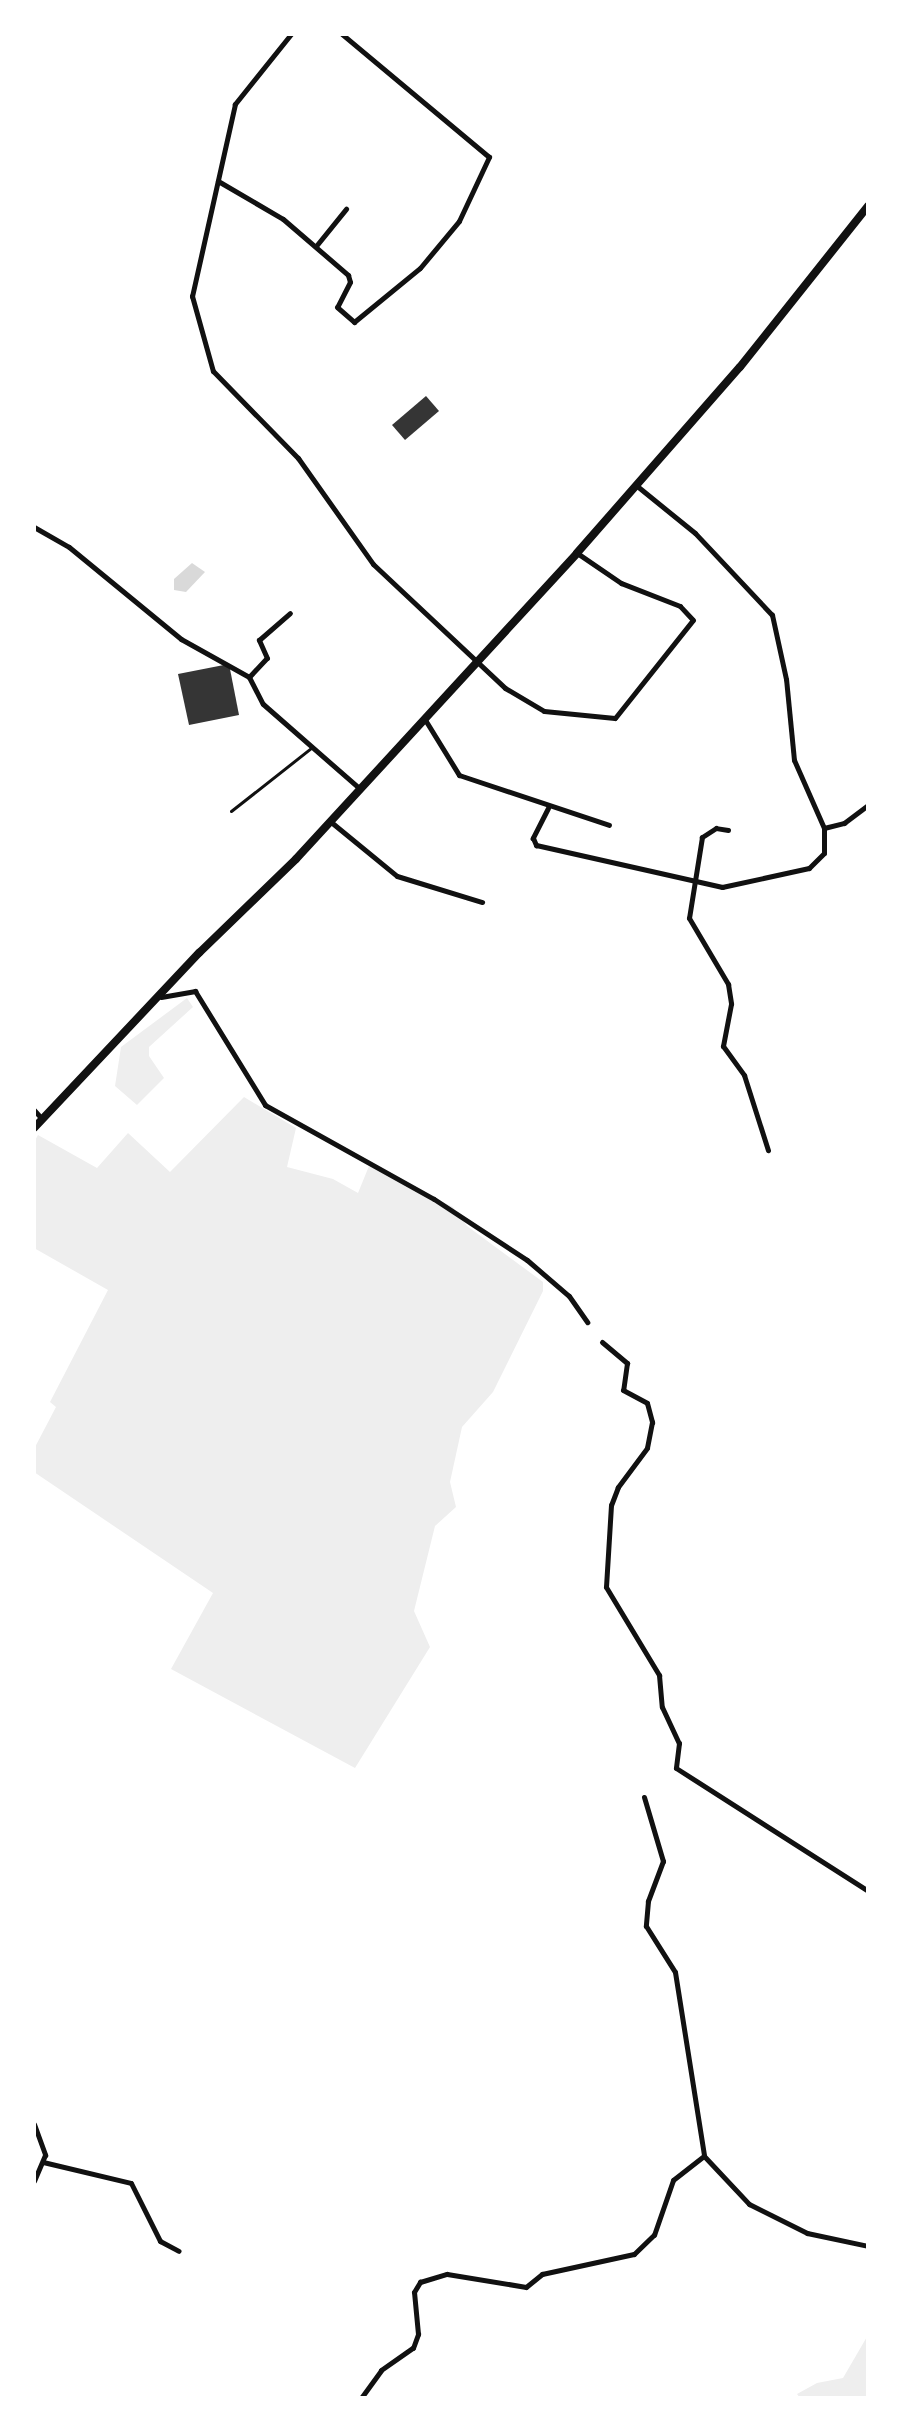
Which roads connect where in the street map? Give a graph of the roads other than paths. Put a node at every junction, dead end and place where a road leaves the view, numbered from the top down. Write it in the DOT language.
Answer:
graph roads {
  1 [pos="291,34"];
  2 [pos="342,34"];
  3 [pos="218,181"];
  4 [pos="868,206"];
  5 [pos="346,209"];
  6 [pos="316,246"];
  7 [pos="637,485"];
  8 [pos="34,527"];
  9 [pos="577,553"];
  10 [pos="290,613"];
  11 [pos="475,661"];
  12 [pos="249,677"];
  13 [pos="424,718"];
  14 [pos="314,746"];
  15 [pos="361,790"];
  16 [pos="868,805"];
  17 [pos="548,808"];
  18 [pos="231,811"];
  19 [pos="331,822"];
  20 [pos="609,825"];
  21 [pos="824,828"];
  22 [pos="728,830"];
  23 [pos="693,880"];
  24 [pos="482,902"];
  25 [pos="161,997"];
  26 [pos="34,1110"];
  27 [pos="42,1120"];
  28 [pos="34,1128"];
  29 [pos="768,1150"];
  30 [pos="587,1322"];
  31 [pos="602,1342"];
  32 [pos="644,1797"];
  33 [pos="868,1891"];
  34 [pos="34,2124"];
  35 [pos="704,2156"];
  36 [pos="43,2162"];
  37 [pos="34,2181"];
  38 [pos="868,2246"];
  39 [pos="179,2251"];
  40 [pos="361,2398"];
  1 -- 3 [label="street"];
  2 -- 6 [label="street"];
  3 -- 6 [label="street"];
  3 -- 11 [label="street"];
  4 -- 7 [label="highway"];
  5 -- 6 [label="street"];
  7 -- 9 [label="highway"];
  7 -- 21 [label="street"];
  8 -- 12 [label="street"];
  9 -- 11 [label="highway"];
  9 -- 11 [label="street"];
  10 -- 12 [label="street"];
  11 -- 13 [label="highway"];
  12 -- 14 [label="street"];
  13 -- 15 [label="highway"];
  13 -- 17 [label="street"];
  14 -- 15 [label="street"];
  14 -- 18 [label="lane"];
  15 -- 19 [label="highway"];
  16 -- 21 [label="street"];
  17 -- 20 [label="street"];
  17 -- 23 [label="street"];
  19 -- 24 [label="street"];
  19 -- 25 [label="highway"];
  21 -- 23 [label="street"];
  22 -- 23 [label="street"];
  23 -- 29 [label="street"];
  25 -- 27 [label="highway"];
  25 -- 30 [label="street"];
  26 -- 27 [label="street"];
  27 -- 28 [label="highway"];
  31 -- 33 [label="street"];
  32 -- 35 [label="street"];
  34 -- 36 [label="street"];
  35 -- 38 [label="street"];
  35 -- 40 [label="street"];
  36 -- 37 [label="street"];
  36 -- 39 [label="street"];
}
